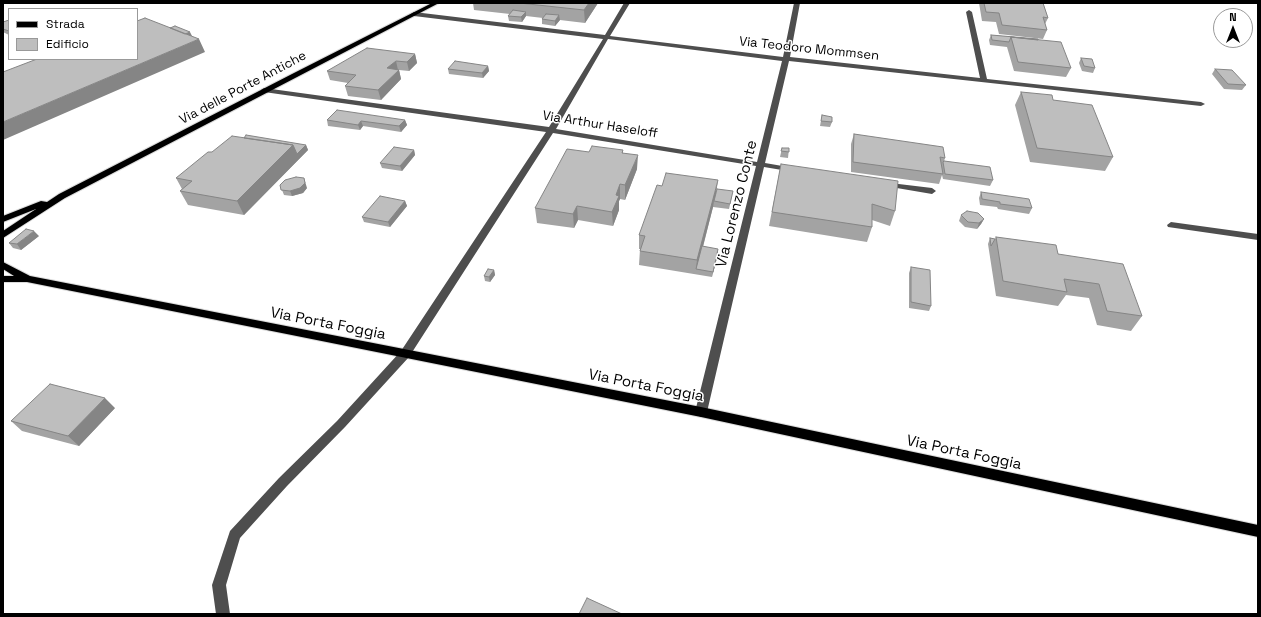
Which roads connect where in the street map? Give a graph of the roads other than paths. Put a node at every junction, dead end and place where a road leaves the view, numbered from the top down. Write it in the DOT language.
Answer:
graph roads {
  1 [pos="436,3"];
  2 [pos="627,3"];
  3 [pos="798,3"];
  4 [pos="969,12"];
  5 [pos="414,14"];
  6 [pos="606,38"];
  7 [pos="786,59"];
  8 [pos="984,80"];
  9 [pos="264,90"];
  10 [pos="1201,104"];
  11 [pos="551,130"];
  12 [pos="761,165"];
  13 [pos="800,171"];
  14 [pos="877,183"];
  15 [pos="932,191"];
  16 [pos="62,196"];
  17 [pos="3,219"];
  18 [pos="1171,225"];
  19 [pos="3,235"];
  20 [pos="1258,237"];
  21 [pos="3,265"];
  22 [pos="3,279"];
  23 [pos="27,279"];
  24 [pos="405,354"];
  25 [pos="701,412"];
  26 [pos="1258,531"];
  27 [pos="223,614"];
  1 -- 5 [label="main road, Via delle Porte Antiche"];
  2 -- 6 [label="street"];
  3 -- 7 [label="street, Via Lorenzo Conte"];
  4 -- 8 [label="street"];
  5 -- 6 [label="street, Via Teodoro Mommsen"];
  5 -- 9 [label="main road, Via delle Porte Antiche"];
  6 -- 7 [label="street, Via Teodoro Mommsen"];
  6 -- 11 [label="street"];
  7 -- 8 [label="street, Via Teodoro Mommsen"];
  7 -- 12 [label="street, Via Lorenzo Conte"];
  8 -- 10 [label="street, Via Teodoro Mommsen"];
  9 -- 11 [label="street, Via Arthur Haseloff"];
  9 -- 16 [label="main road, Via delle Porte Antiche"];
  11 -- 12 [label="street, Via Arthur Haseloff"];
  11 -- 24 [label="street"];
  12 -- 13 [label="street, Via Arthur Haseloff"];
  12 -- 25 [label="street, Via Lorenzo Conte"];
  14 -- 15 [label="street"];
  16 -- 17 [label="main road"];
  16 -- 19 [label="main road"];
  18 -- 20 [label="street"];
  21 -- 23 [label="main road"];
  22 -- 23 [label="main road"];
  23 -- 24 [label="main road, Via Porta Foggia"];
  24 -- 25 [label="main road, Via Porta Foggia"];
  24 -- 27 [label="street"];
  25 -- 26 [label="main road, Via Porta Foggia"];
}
